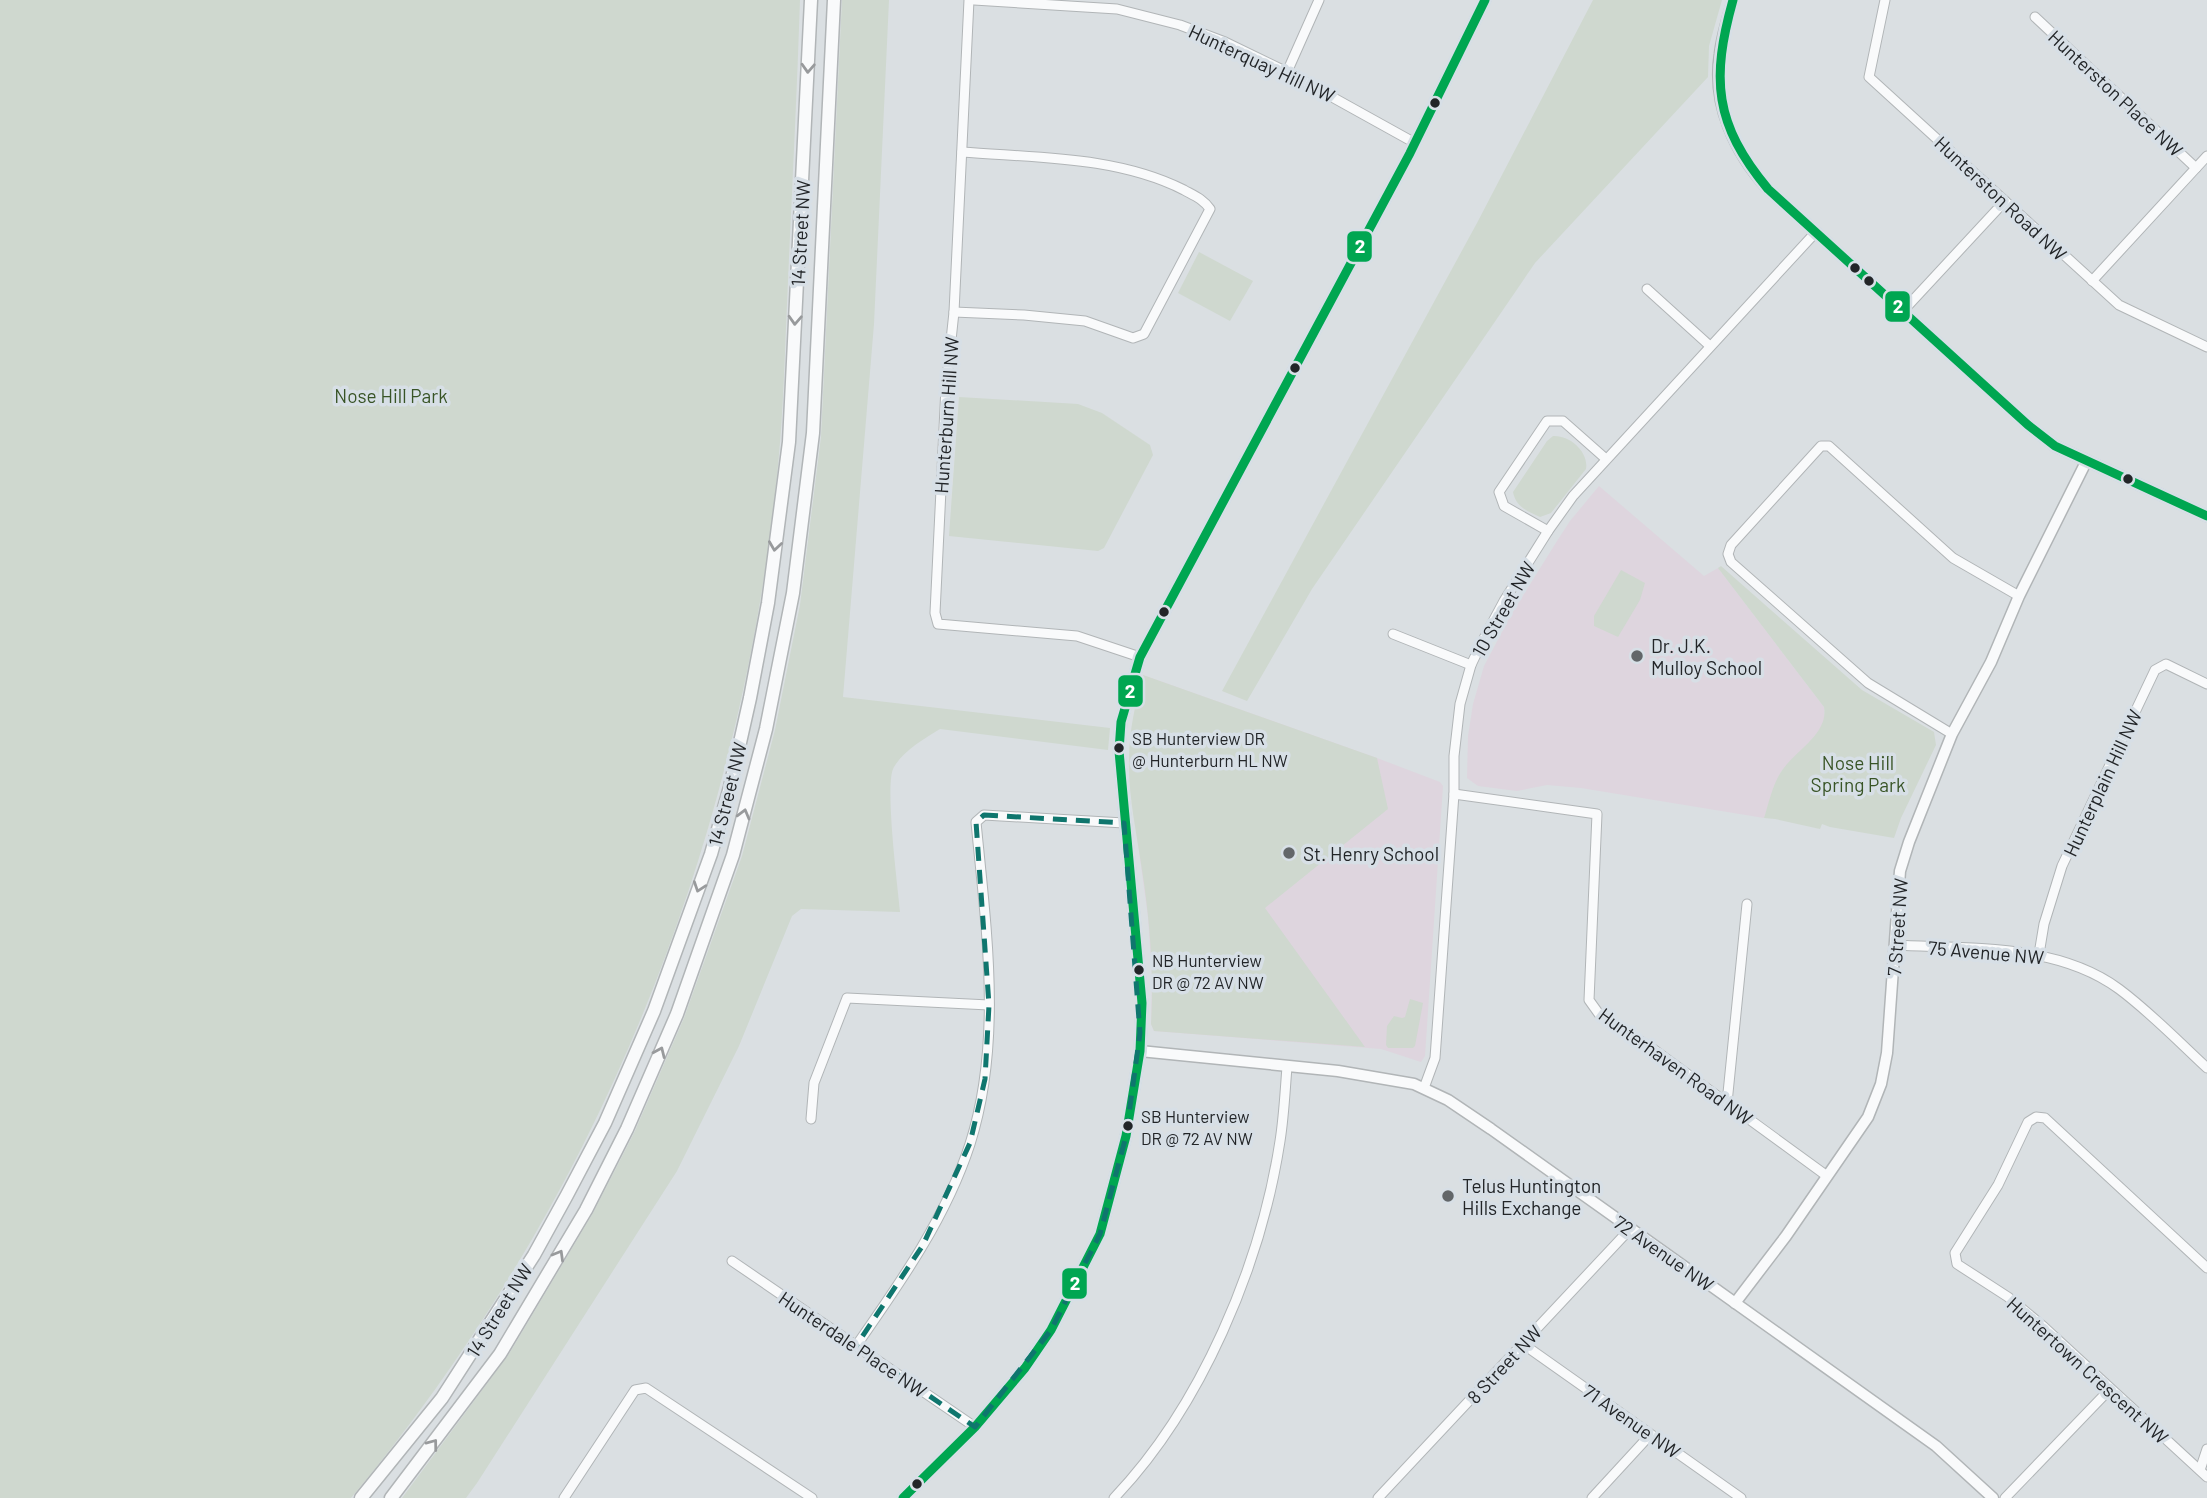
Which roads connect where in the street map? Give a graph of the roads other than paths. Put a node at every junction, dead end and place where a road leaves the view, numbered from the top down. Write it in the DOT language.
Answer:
graph roads {
  1 [pos="811,0"];
  2 [pos="834,0"];
  3 [pos="972,0"];
  4 [pos="1319,0"];
  5 [pos="1485,0"];
  6 [pos="1732,0"];
  7 [pos="1885,0"];
  8 [pos="1117,4"];
  9 [pos="2035,18"];
  10 [pos="1287,72"];
  11 [pos="1415,143"];
  12 [pos="962,152"];
  13 [pos="2207,156"];
  14 [pos="2196,168"];
  15 [pos="2006,201"];
  16 [pos="1815,233"];
  17 [pos="2092,281"];
  18 [pos="1647,289"];
  19 [pos="954,312"];
  20 [pos="1902,312"];
  21 [pos="1710,346"];
  22 [pos="2207,347"];
  23 [pos="1606,459"];
  24 [pos="2086,462"];
  25 [pos="2207,516"];
  26 [pos="1548,531"];
  27 [pos="2019,596"];
  28 [pos="1393,635"];
  29 [pos="1140,657"];
  30 [pos="1471,665"];
  31 [pos="2207,684"];
  32 [pos="1952,734"];
  33 [pos="1454,794"];
  34 [pos="1124,823"];
  35 [pos="1747,905"];
  36 [pos="1895,945"];
  37 [pos="2039,954"];
  38 [pos="989,1005"];
  39 [pos="1140,1051"];
  40 [pos="1287,1067"];
  41 [pos="2207,1068"];
  42 [pos="1424,1088"];
  43 [pos="1727,1102"];
  44 [pos="811,1119"];
  45 [pos="1827,1176"];
  46 [pos="1630,1229"];
  47 [pos="732,1261"];
  48 [pos="2207,1268"];
  49 [pos="1735,1303"];
  50 [pos="1523,1344"];
  51 [pos="856,1346"];
  52 [pos="2110,1389"];
  53 [pos="975,1427"];
  54 [pos="1650,1435"];
  55 [pos="2207,1449"];
  56 [pos="2203,1474"];
  57 [pos="361,1498"];
  58 [pos="391,1498"];
  59 [pos="564,1498"];
  60 [pos="812,1498"];
  61 [pos="904,1498"];
  62 [pos="1114,1498"];
  63 [pos="1378,1498"];
  64 [pos="1592,1498"];
  65 [pos="1741,1498"];
  66 [pos="1993,1498"];
  67 [pos="2005,1498"];
  1 -- 57 [label="main road, 14 Street NW, one-way"];
  58 -- 2 [label="main road, 14 Street NW, one-way"];
  3 -- 8 [label="street, Hunterquay Hill NW"];
  3 -- 12 [label="street, Hunterburn Hill NW"];
  4 -- 10 [label="street"];
  5 -- 11 [label="street"];
  6 -- 16 [label="street"];
  7 -- 15 [label="street, Hunterston Road NW"];
  8 -- 10 [label="street, Hunterquay Hill NW"];
  9 -- 14 [label="street, Hunterston Place NW"];
  10 -- 11 [label="street, Hunterquay Hill NW"];
  11 -- 29 [label="street"];
  12 -- 19 [label="street, Hunterburn Hill NW"];
  12 -- 19 [label="street"];
  13 -- 14 [label="street"];
  14 -- 17 [label="street"];
  15 -- 17 [label="street, Hunterston Road NW"];
  15 -- 20 [label="street"];
  16 -- 20 [label="street"];
  16 -- 21 [label="street, 10 Street NW"];
  17 -- 22 [label="street, Hunterston Road NW"];
  18 -- 21 [label="street"];
  19 -- 29 [label="street, Hunterburn Hill NW"];
  20 -- 24 [label="street"];
  21 -- 23 [label="street, 10 Street NW"];
  23 -- 26 [label="street, 10 Street NW"];
  23 -- 26 [label="street"];
  24 -- 25 [label="street"];
  24 -- 27 [label="street, 7 Street NW"];
  26 -- 30 [label="street, 10 Street NW"];
  27 -- 32 [label="street, 7 Street NW"];
  27 -- 32 [label="street"];
  28 -- 30 [label="street"];
  29 -- 34 [label="street"];
  30 -- 33 [label="street, 10 Street NW"];
  31 -- 37 [label="street, Hunterplain Hill NW"];
  32 -- 36 [label="street, 7 Street NW"];
  33 -- 42 [label="street, 10 Street NW"];
  33 -- 43 [label="street, Hunterhaven Road NW"];
  34 -- 38 [label="street"];
  34 -- 39 [label="street"];
  35 -- 43 [label="street"];
  36 -- 37 [label="street, 75 Avenue NW"];
  36 -- 45 [label="street, 7 Street NW"];
  37 -- 41 [label="street, 75 Avenue NW"];
  38 -- 44 [label="street"];
  38 -- 51 [label="street"];
  39 -- 40 [label="street, 72 Avenue NW"];
  39 -- 53 [label="street"];
  40 -- 42 [label="street, 72 Avenue NW"];
  40 -- 62 [label="street"];
  42 -- 46 [label="street, 72 Avenue NW"];
  43 -- 45 [label="street, Hunterhaven Road NW"];
  45 -- 49 [label="street, 7 Street NW"];
  46 -- 49 [label="street, 72 Avenue NW"];
  46 -- 50 [label="street, 8 Street NW"];
  47 -- 51 [label="street, Hunterdale Place NW"];
  48 -- 52 [label="street, Huntertown Crescent NW"];
  49 -- 66 [label="street, 72 Avenue NW"];
  50 -- 54 [label="street, 71 Avenue NW"];
  50 -- 63 [label="street, 8 Street NW"];
  51 -- 53 [label="street, Hunterdale Place NW"];
  52 -- 56 [label="street, Huntertown Crescent NW"];
  52 -- 67 [label="street"];
  53 -- 61 [label="street"];
  54 -- 64 [label="street"];
  54 -- 65 [label="street, 71 Avenue NW"];
  55 -- 56 [label="street"];
  59 -- 60 [label="street"];
}
